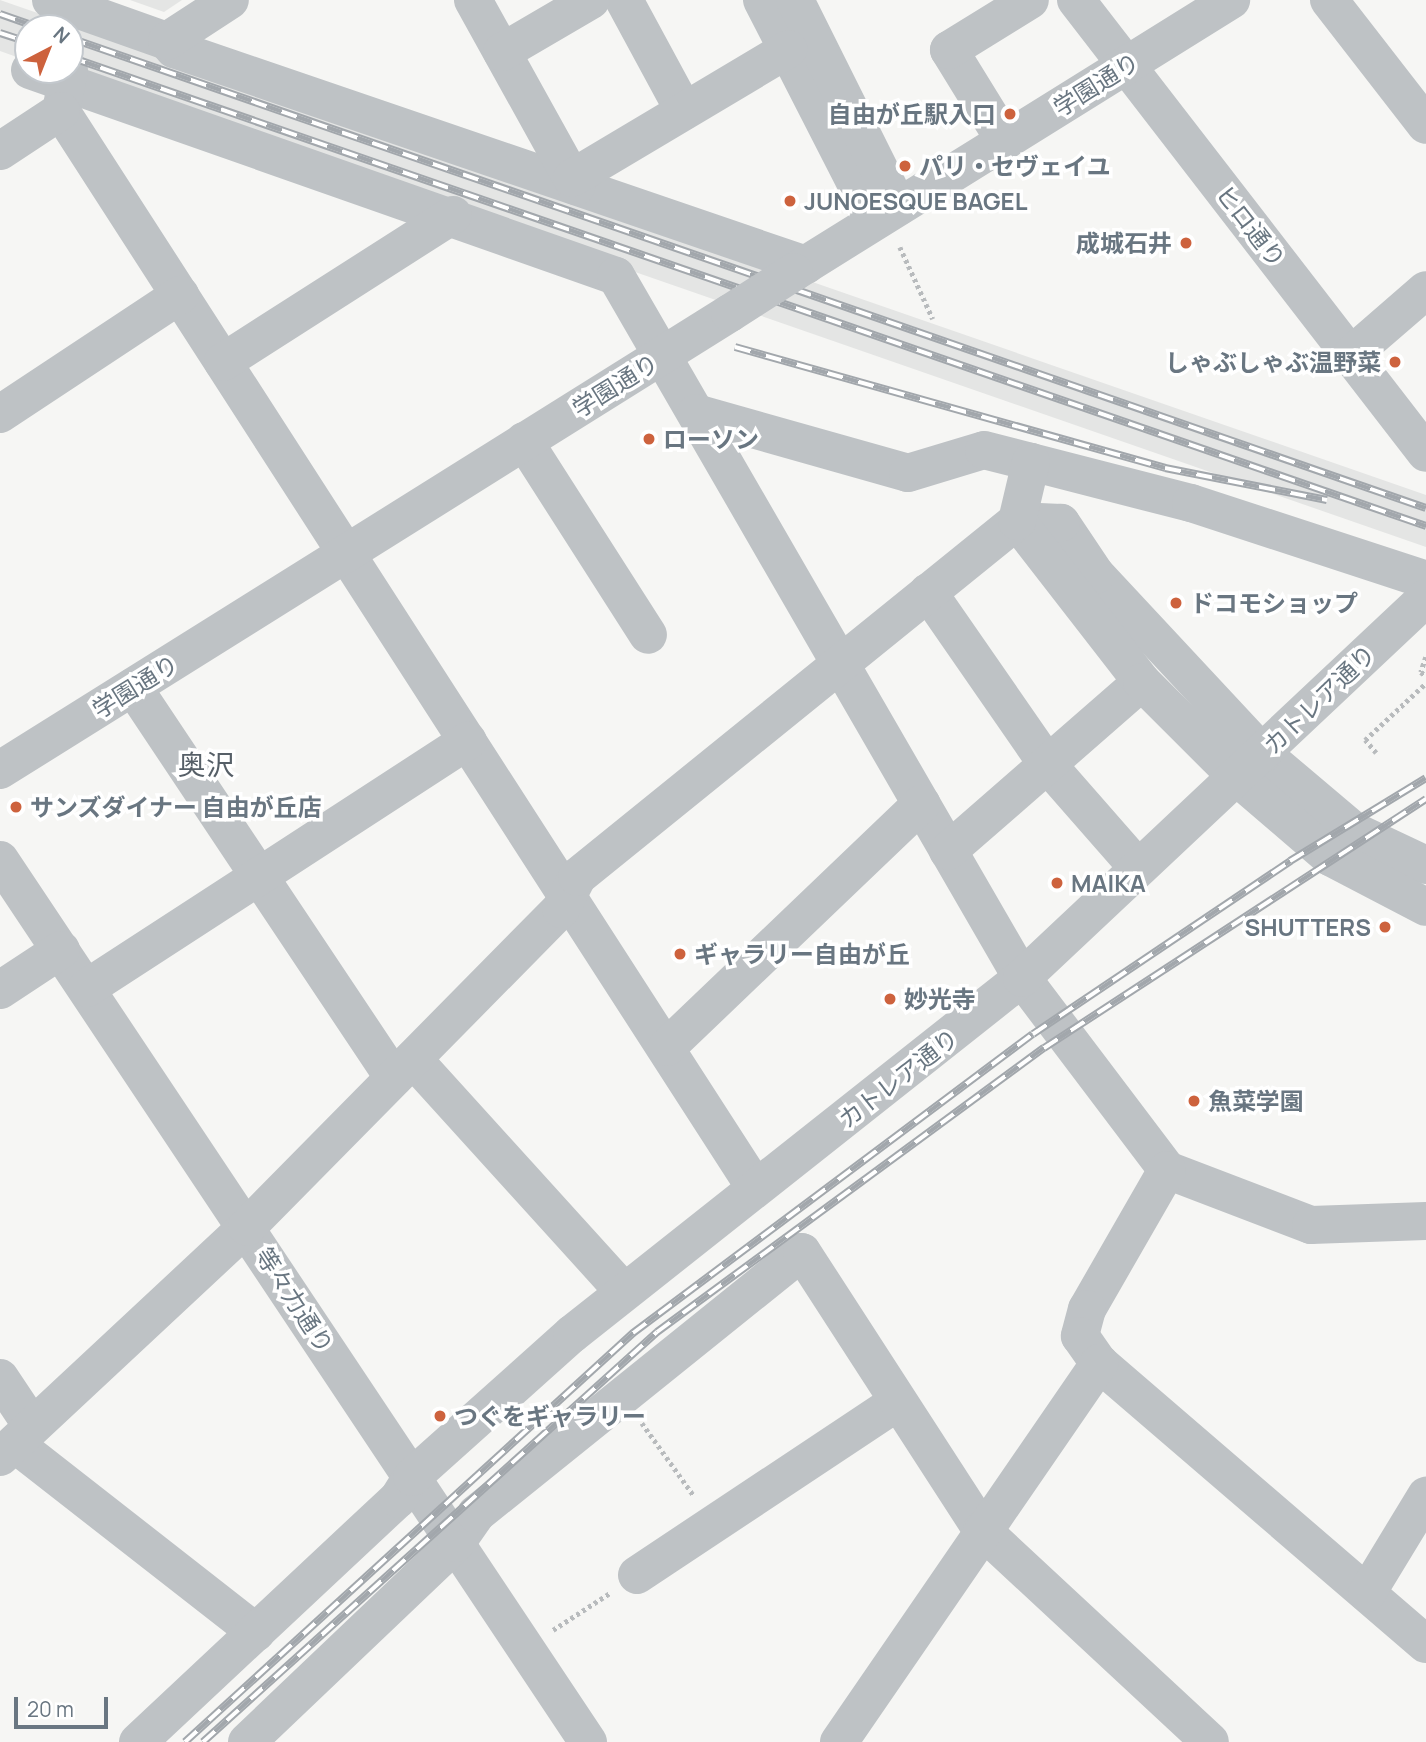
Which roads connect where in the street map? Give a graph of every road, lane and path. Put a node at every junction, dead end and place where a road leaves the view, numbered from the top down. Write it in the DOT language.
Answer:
graph roads {
  1 [pos="230,0"];
  2 [pos="473,0"];
  3 [pos="591,0"];
  4 [pos="624,0"];
  5 [pos="762,0"];
  6 [pos="796,0"];
  7 [pos="1030,0"];
  8 [pos="1076,0"];
  9 [pos="1231,0"];
  10 [pos="1329,0"];
  11 [pos="65,5"];
  12 [pos="167,41"];
  13 [pos="788,49"];
  14 [pos="502,52"];
  15 [pos="1126,65"];
  16 [pos="63,84"];
  17 [pos="68,84"];
  18 [pos="75,84"];
  19 [pos="684,111"];
  20 [pos="1426,125"];
  21 [pos="1005,141"];
  22 [pos="0,151"];
  23 [pos="574,182"];
  24 [pos="886,214"];
  25 [pos="453,215"];
  26 [pos="800,269"];
  27 [pos="1426,290"];
  28 [pos="180,295"];
  29 [pos="1351,355"];
  30 [pos="662,356"];
  31 [pos="223,362"];
  32 [pos="696,413"];
  33 [pos="0,415"];
  34 [pos="524,441"];
  35 [pos="1426,453"];
  36 [pos="1031,463"];
  37 [pos="1017,521"];
  38 [pos="346,552"];
  39 [pos="928,592"];
  40 [pos="1422,601"];
  41 [pos="649,635"];
  42 [pos="1426,657"];
  43 [pos="840,663"];
  44 [pos="1426,676"];
  45 [pos="1142,682"];
  46 [pos="1426,683"];
  47 [pos="133,687"];
  48 [pos="468,741"];
  49 [pos="1376,754"];
  50 [pos="1047,764"];
  51 [pos="1250,766"];
  52 [pos="0,771"];
  53 [pos="921,804"];
  54 [pos="948,850"];
  55 [pos="0,860"];
  56 [pos="1426,865"];
  57 [pos="1138,868"];
  58 [pos="254,877"];
  59 [pos="569,895"];
  60 [pos="1426,906"];
  61 [pos="61,950"];
  62 [pos="1021,978"];
  63 [pos="87,988"];
  64 [pos="0,990"];
  65 [pos="667,1047"];
  66 [pos="403,1069"];
  67 [pos="1167,1170"];
  68 [pos="754,1186"];
  69 [pos="1426,1222"];
  70 [pos="247,1227"];
  71 [pos="624,1292"];
  72 [pos="1099,1363"];
  73 [pos="0,1378"];
  74 [pos="624,1398"];
  75 [pos="897,1402"];
  76 [pos="15,1442"];
  77 [pos="412,1478"];
  78 [pos="1426,1496"];
  79 [pos="712,1523"];
  80 [pos="982,1530"];
  81 [pos="456,1543"];
  82 [pos="637,1575"];
  83 [pos="1367,1593"];
  84 [pos="256,1632"];
  85 [pos="1426,1644"];
  86 [pos="527,1648"];
  87 [pos="138,1742"];
  88 [pos="247,1742"];
  89 [pos="588,1742"];
  90 [pos="839,1742"];
  91 [pos="1210,1742"];
  1 -- 12 [label="street"];
  2 -- 14 [label="street"];
  3 -- 14 [label="street"];
  4 -- 19 [label="street"];
  5 -- 13 [label="street"];
  6 -- 24 [label="street"];
  7 -- 21 [label="street"];
  8 -- 15 [label="street, ヒロ通り"];
  9 -- 15 [label="street, 学園通り"];
  10 -- 20 [label="street"];
  11 -- 12 [label="street"];
  12 -- 23 [label="street"];
  13 -- 19 [label="street"];
  13 -- 24 [label="street"];
  14 -- 23 [label="street"];
  15 -- 21 [label="street, 学園通り"];
  15 -- 29 [label="street, ヒロ通り"];
  16 -- 22 [label="street"];
  17 -- 28 [label="street"];
  18 -- 25 [label="street"];
  19 -- 23 [label="street"];
  21 -- 24 [label="street, 学園通り"];
  23 -- 26 [label="street"];
  24 -- 26 [label="street, 学園通り"];
  25 -- 30 [label="street"];
  25 -- 31 [label="street"];
  26 -- 30 [label="street, 学園通り, bridge"];
  27 -- 29 [label="street"];
  28 -- 31 [label="street"];
  28 -- 33 [label="street"];
  29 -- 35 [label="street, ヒロ通り"];
  30 -- 32 [label="street"];
  30 -- 34 [label="street, 学園通り"];
  31 -- 38 [label="street"];
  32 -- 36 [label="street"];
  32 -- 43 [label="street"];
  34 -- 38 [label="street, 学園通り"];
  34 -- 41 [label="street"];
  36 -- 37 [label="street"];
  36 -- 40 [label="street"];
  37 -- 39 [label="street"];
  37 -- 45 [label="street"];
  37 -- 51 [label="street"];
  38 -- 47 [label="street, 学園通り"];
  38 -- 48 [label="street"];
  39 -- 43 [label="street"];
  39 -- 50 [label="street"];
  40 -- 51 [label="street, カトレア通り"];
  42 -- 44 [label="path"];
  43 -- 53 [label="street"];
  43 -- 59 [label="street"];
  45 -- 50 [label="street"];
  45 -- 51 [label="street"];
  46 -- 49 [label="path"];
  47 -- 52 [label="street, 学園通り"];
  47 -- 58 [label="street"];
  48 -- 58 [label="street"];
  48 -- 59 [label="street"];
  50 -- 54 [label="street"];
  50 -- 57 [label="street"];
  51 -- 56 [label="street"];
  51 -- 57 [label="street, カトレア通り"];
  51 -- 60 [label="street"];
  53 -- 54 [label="street"];
  53 -- 65 [label="street"];
  54 -- 62 [label="street"];
  55 -- 61 [label="street, 等々力通り"];
  57 -- 62 [label="street, カトレア通り"];
  58 -- 63 [label="street"];
  58 -- 66 [label="street"];
  59 -- 65 [label="street"];
  59 -- 66 [label="street"];
  61 -- 63 [label="street, 等々力通り"];
  61 -- 64 [label="street"];
  62 -- 67 [label="street"];
  62 -- 68 [label="street, カトレア通り"];
  63 -- 70 [label="street, 等々力通り"];
  65 -- 68 [label="street"];
  66 -- 70 [label="street"];
  66 -- 71 [label="street"];
  67 -- 69 [label="street"];
  67 -- 72 [label="street"];
  68 -- 71 [label="street, カトレア通り"];
  70 -- 76 [label="street"];
  70 -- 77 [label="street, 等々力通り"];
  71 -- 77 [label="street, カトレア通り"];
  72 -- 80 [label="street"];
  72 -- 83 [label="street"];
  73 -- 76 [label="street"];
  74 -- 75 [label="street"];
  74 -- 79 [label="path"];
  74 -- 81 [label="street"];
  75 -- 79 [label="street"];
  75 -- 80 [label="street"];
  76 -- 84 [label="street"];
  77 -- 81 [label="street, 等々力通り"];
  77 -- 84 [label="street, カトレア通り"];
  78 -- 83 [label="street"];
  79 -- 82 [label="street"];
  80 -- 90 [label="street"];
  80 -- 91 [label="street"];
  81 -- 86 [label="street, 等々力通り"];
  81 -- 88 [label="street"];
  82 -- 86 [label="path"];
  83 -- 85 [label="street"];
  84 -- 87 [label="street, カトレア通り"];
  86 -- 89 [label="street, 等々力通り"];
}
